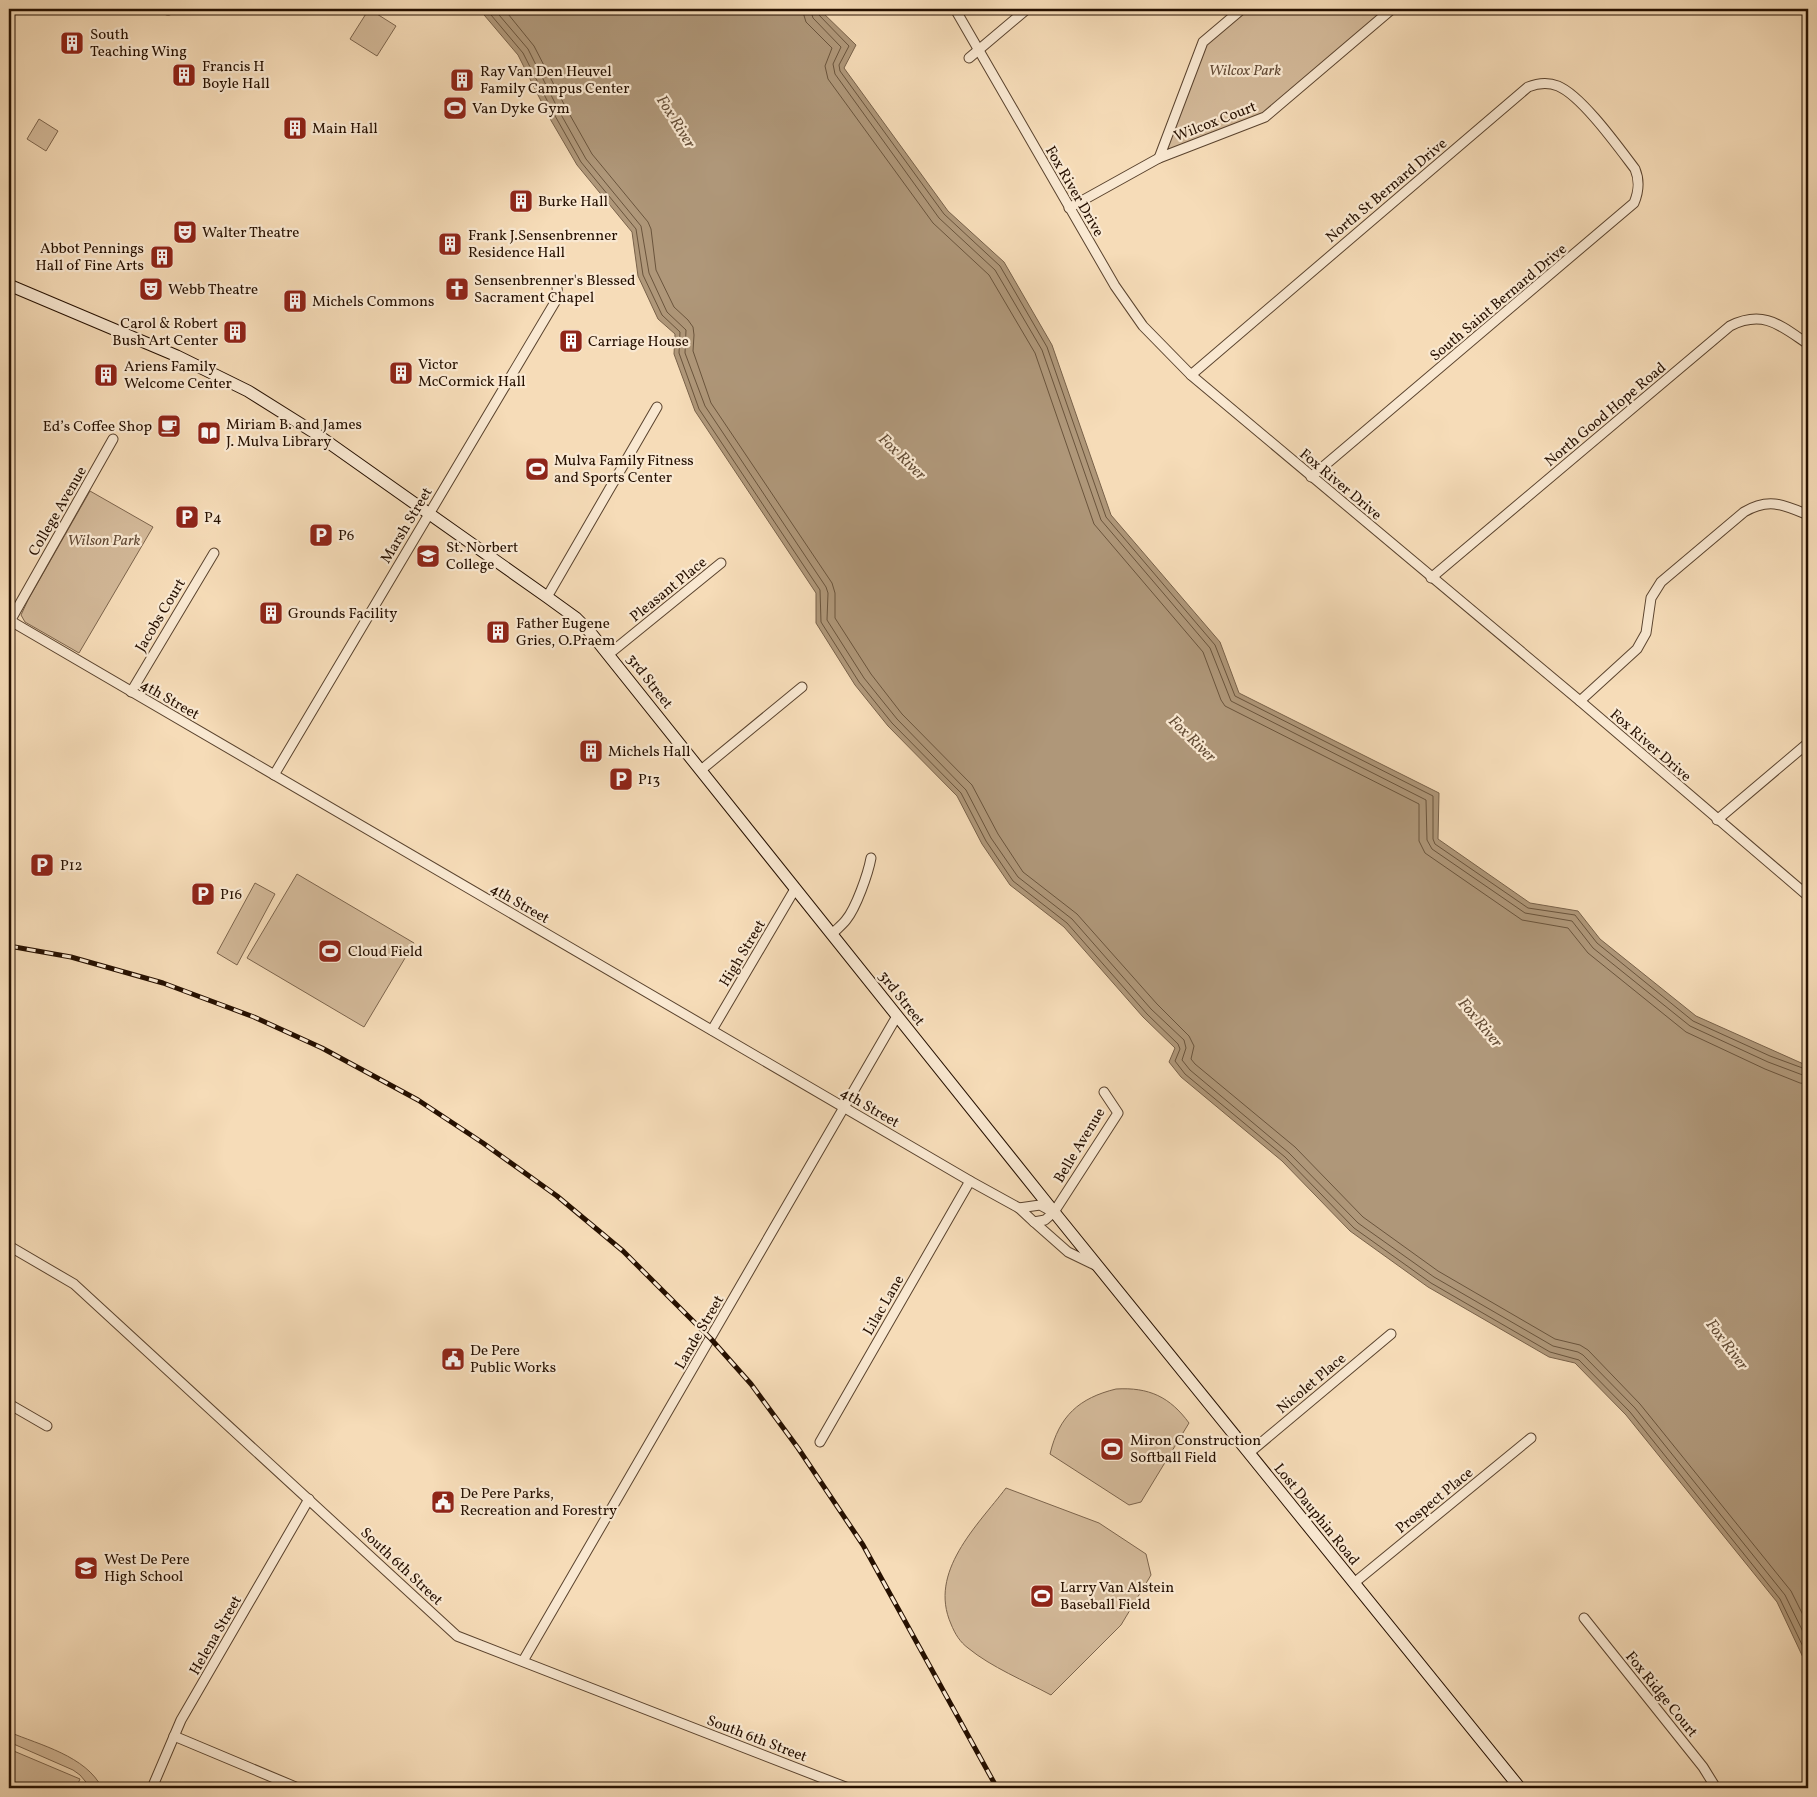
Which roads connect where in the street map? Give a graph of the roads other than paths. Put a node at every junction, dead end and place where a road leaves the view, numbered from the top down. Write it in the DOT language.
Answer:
graph roads {
  1 [pos="955,9"];
  2 [pos="1027,9"];
  3 [pos="1242,9"];
  4 [pos="1392,9"];
  5 [pos="979,50"];
  6 [pos="969,58"];
  7 [pos="1604,128"];
  8 [pos="1159,158"];
  9 [pos="1069,208"];
  10 [pos="9,285"];
  11 [pos="556,287"];
  12 [pos="1808,344"];
  13 [pos="1191,375"];
  14 [pos="657,407"];
  15 [pos="113,439"];
  16 [pos="1312,477"];
  17 [pos="429,514"];
  18 [pos="1808,515"];
  19 [pos="214,553"];
  20 [pos="721,563"];
  21 [pos="1431,578"];
  22 [pos="547,597"];
  23 [pos="9,621"];
  24 [pos="609,654"];
  25 [pos="802,687"];
  26 [pos="131,692"];
  27 [pos="1580,702"];
  28 [pos="1808,744"];
  29 [pos="701,770"];
  30 [pos="274,775"];
  31 [pos="1717,820"];
  32 [pos="871,858"];
  33 [pos="796,889"];
  34 [pos="1808,896"];
  35 [pos="832,934"];
  36 [pos="897,1016"];
  37 [pos="712,1030"];
  38 [pos="1104,1092"];
  39 [pos="844,1108"];
  40 [pos="970,1182"];
  41 [pos="1019,1208"];
  42 [pos="1054,1212"];
  43 [pos="1034,1222"];
  44 [pos="9,1246"];
  45 [pos="1099,1267"];
  46 [pos="1391,1334"];
  47 [pos="9,1404"];
  48 [pos="47,1426"];
  49 [pos="1531,1438"];
  50 [pos="820,1442"];
  51 [pos="1249,1453"];
  52 [pos="309,1499"];
  53 [pos="1354,1582"];
  54 [pos="1584,1618"];
  55 [pos="523,1661"];
  56 [pos="174,1736"];
  57 [pos="152,1788"];
  58 [pos="298,1788"];
  59 [pos="848,1788"];
  60 [pos="1520,1788"];
  61 [pos="1716,1788"];
  1 -- 5 [label="street, Fox River Drive"];
  2 -- 5 [label="street"];
  3 -- 8 [label="street, Wilcox Court"];
  4 -- 8 [label="street, Wilcox Court"];
  5 -- 6 [label="street"];
  5 -- 9 [label="street, Fox River Drive"];
  7 -- 13 [label="street, North St Bernard Drive"];
  7 -- 16 [label="street, South Saint Bernard Drive"];
  8 -- 9 [label="street, Wilcox Court"];
  9 -- 13 [label="street, Fox River Drive"];
  10 -- 17 [label="main road, 3rd Street"];
  11 -- 17 [label="street, Marsh Street"];
  12 -- 21 [label="street, North Good Hope Road"];
  13 -- 16 [label="street, Fox River Drive"];
  14 -- 22 [label="street"];
  15 -- 23 [label="street, College Avenue"];
  16 -- 21 [label="street, Fox River Drive"];
  17 -- 22 [label="main road, 3rd Street"];
  17 -- 30 [label="street, Marsh Street"];
  18 -- 27 [label="street"];
  19 -- 26 [label="street, Jacobs Court"];
  20 -- 24 [label="street, Pleasant Place"];
  21 -- 27 [label="street, Fox River Drive"];
  22 -- 24 [label="main road, 3rd Street"];
  23 -- 26 [label="street, 4th Street"];
  24 -- 29 [label="main road, 3rd Street"];
  25 -- 29 [label="street"];
  26 -- 30 [label="street, 4th Street"];
  27 -- 31 [label="street, Fox River Drive"];
  28 -- 31 [label="street"];
  29 -- 33 [label="main road, 3rd Street"];
  30 -- 37 [label="street, 4th Street"];
  31 -- 34 [label="street, Fox River Drive"];
  32 -- 35 [label="street"];
  33 -- 35 [label="main road, 3rd Street"];
  33 -- 37 [label="street, High Street"];
  35 -- 36 [label="main road, 3rd Street"];
  36 -- 39 [label="street, Lande Street"];
  36 -- 42 [label="main road, 3rd Street"];
  37 -- 39 [label="street, 4th Street"];
  38 -- 42 [label="street, Belle Avenue"];
  39 -- 40 [label="street, 4th Street"];
  39 -- 55 [label="street, Lande Street"];
  40 -- 41 [label="street, 4th Street"];
  40 -- 50 [label="street, Lilac Lane"];
  41 -- 42 [label="street"];
  41 -- 43 [label="street, 4th Street"];
  42 -- 43 [label="street"];
  42 -- 45 [label="main road, Lost Dauphin Road"];
  43 -- 45 [label="street, 4th Street"];
  44 -- 52 [label="street, South 6th Street"];
  45 -- 51 [label="main road, Lost Dauphin Road"];
  46 -- 51 [label="street, Nicolet Place"];
  47 -- 48 [label="street"];
  49 -- 53 [label="street, Prospect Place"];
  51 -- 53 [label="main road, Lost Dauphin Road"];
  52 -- 55 [label="street, South 6th Street"];
  52 -- 56 [label="street, Helena Street"];
  53 -- 60 [label="main road, Lost Dauphin Road"];
  54 -- 61 [label="street, Fox Ridge Court"];
  55 -- 59 [label="street, South 6th Street"];
  56 -- 57 [label="street, Helena Street"];
  56 -- 58 [label="street"];
}
